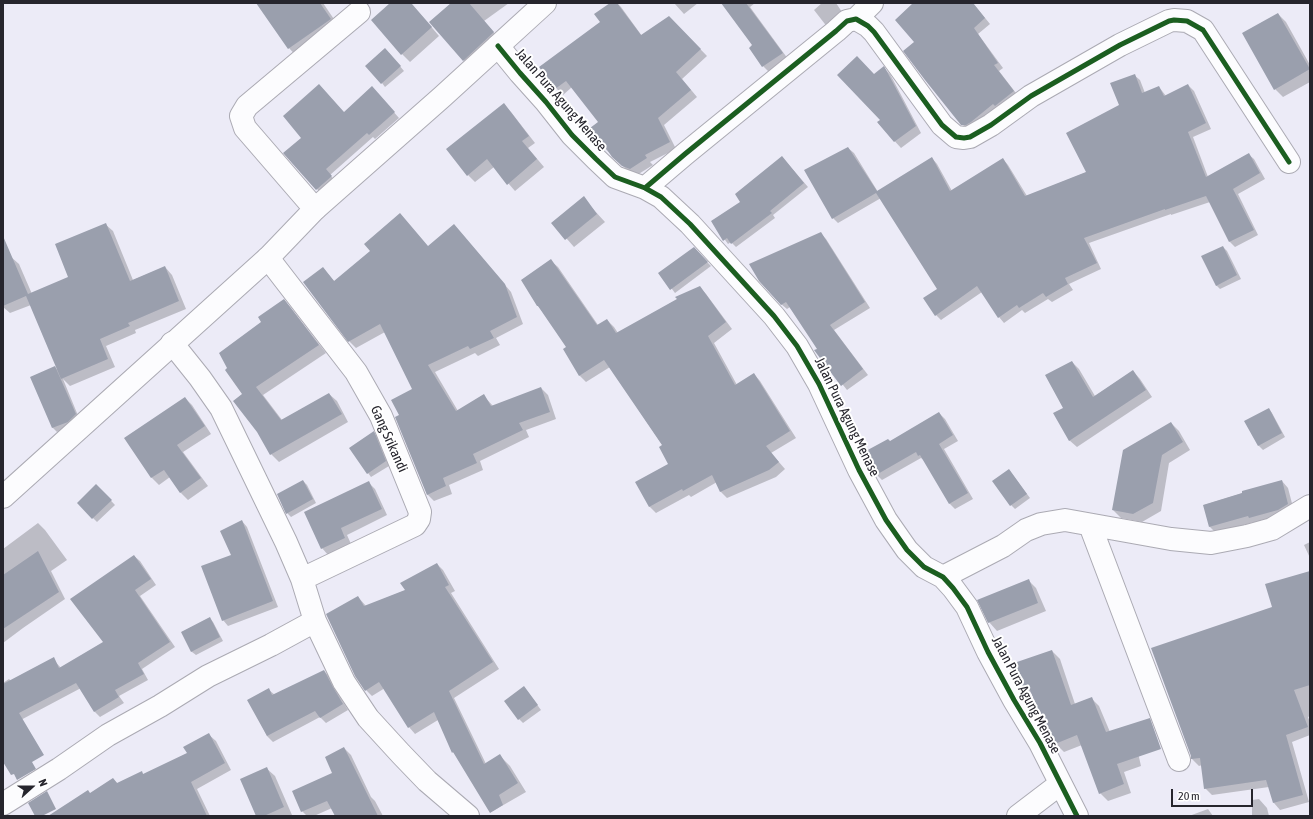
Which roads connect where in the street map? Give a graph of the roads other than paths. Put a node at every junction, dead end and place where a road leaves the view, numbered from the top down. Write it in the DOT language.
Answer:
graph roads {
  1 [pos="545,3"];
  2 [pos="872,3"];
  3 [pos="359,12"];
  4 [pos="856,19"];
  5 [pos="498,46"];
  6 [pos="1289,162"];
  7 [pos="645,188"];
  8 [pos="316,209"];
  9 [pos="268,258"];
  10 [pos="172,343"];
  11 [pos="3,497"];
  12 [pos="1310,506"];
  13 [pos="1090,525"];
  14 [pos="943,578"];
  15 [pos="302,579"];
  16 [pos="315,622"];
  17 [pos="1179,760"];
  18 [pos="1060,784"];
  19 [pos="3,804"];
  20 [pos="468,816"];
  21 [pos="1018,816"];
  22 [pos="1077,816"];
  1 -- 5 [label="street"];
  2 -- 4 [label="street"];
  3 -- 8 [label="street"];
  4 -- 6 [label="street"];
  4 -- 7 [label="street"];
  5 -- 7 [label="street, Jalan Pura Agung Menase"];
  5 -- 8 [label="street"];
  7 -- 14 [label="street, Jalan Pura Agung Menase"];
  8 -- 9 [label="street"];
  9 -- 10 [label="street"];
  9 -- 15 [label="street, Gang Srikandi"];
  10 -- 11 [label="street"];
  10 -- 15 [label="street"];
  12 -- 13 [label="street"];
  13 -- 14 [label="street"];
  13 -- 17 [label="street"];
  14 -- 18 [label="street, Jalan Pura Agung Menase"];
  15 -- 16 [label="street"];
  16 -- 19 [label="street"];
  16 -- 20 [label="street"];
  18 -- 21 [label="street"];
  18 -- 22 [label="street, Jalan Pura Agung Menase"];
}
